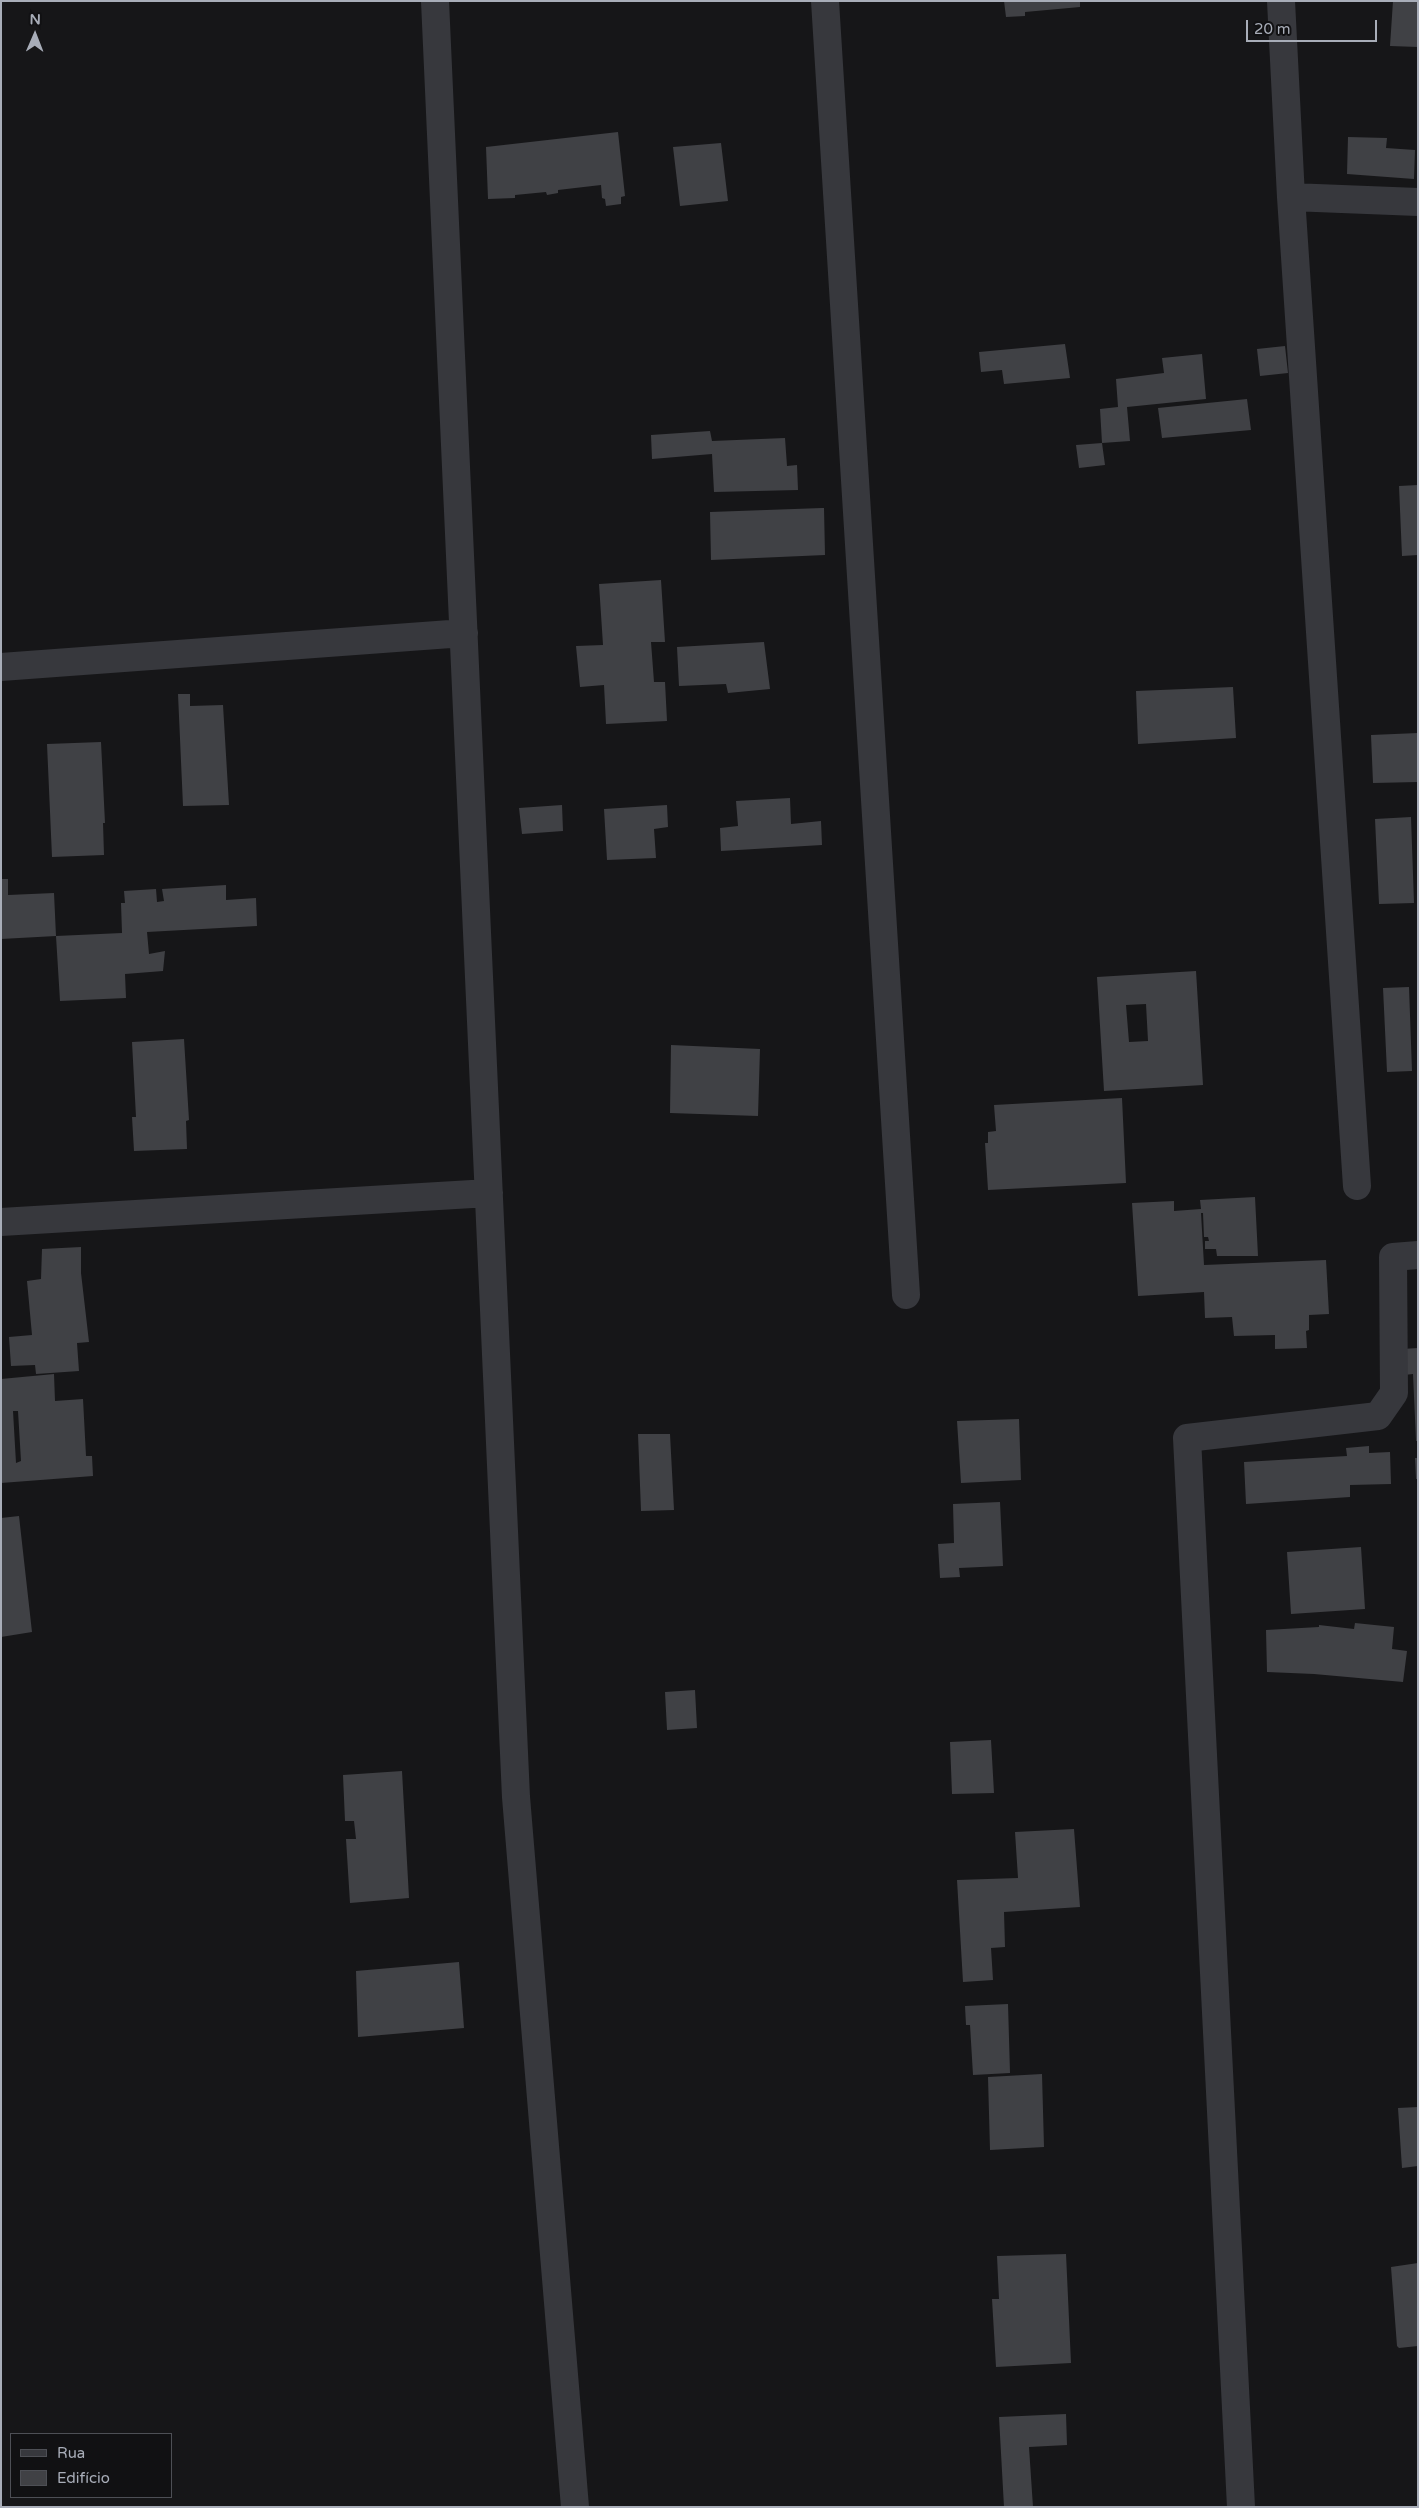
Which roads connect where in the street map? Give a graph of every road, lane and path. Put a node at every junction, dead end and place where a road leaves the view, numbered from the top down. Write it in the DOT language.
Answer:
graph roads {
  1 [pos="435,1"];
  2 [pos="825,1"];
  3 [pos="1281,1"];
  4 [pos="1291,198"];
  5 [pos="1418,202"];
  6 [pos="464,633"];
  7 [pos="1,666"];
  8 [pos="1357,1186"];
  9 [pos="489,1193"];
  10 [pos="1,1222"];
  11 [pos="1418,1255"];
  12 [pos="906,1295"];
  13 [pos="575,2507"];
  14 [pos="1241,2507"];
  1 -- 6 [label="street"];
  2 -- 12 [label="street"];
  3 -- 4 [label="street"];
  4 -- 5 [label="street"];
  4 -- 8 [label="street"];
  6 -- 7 [label="street"];
  6 -- 9 [label="street"];
  9 -- 10 [label="street"];
  9 -- 13 [label="street"];
  11 -- 14 [label="street"];
}
